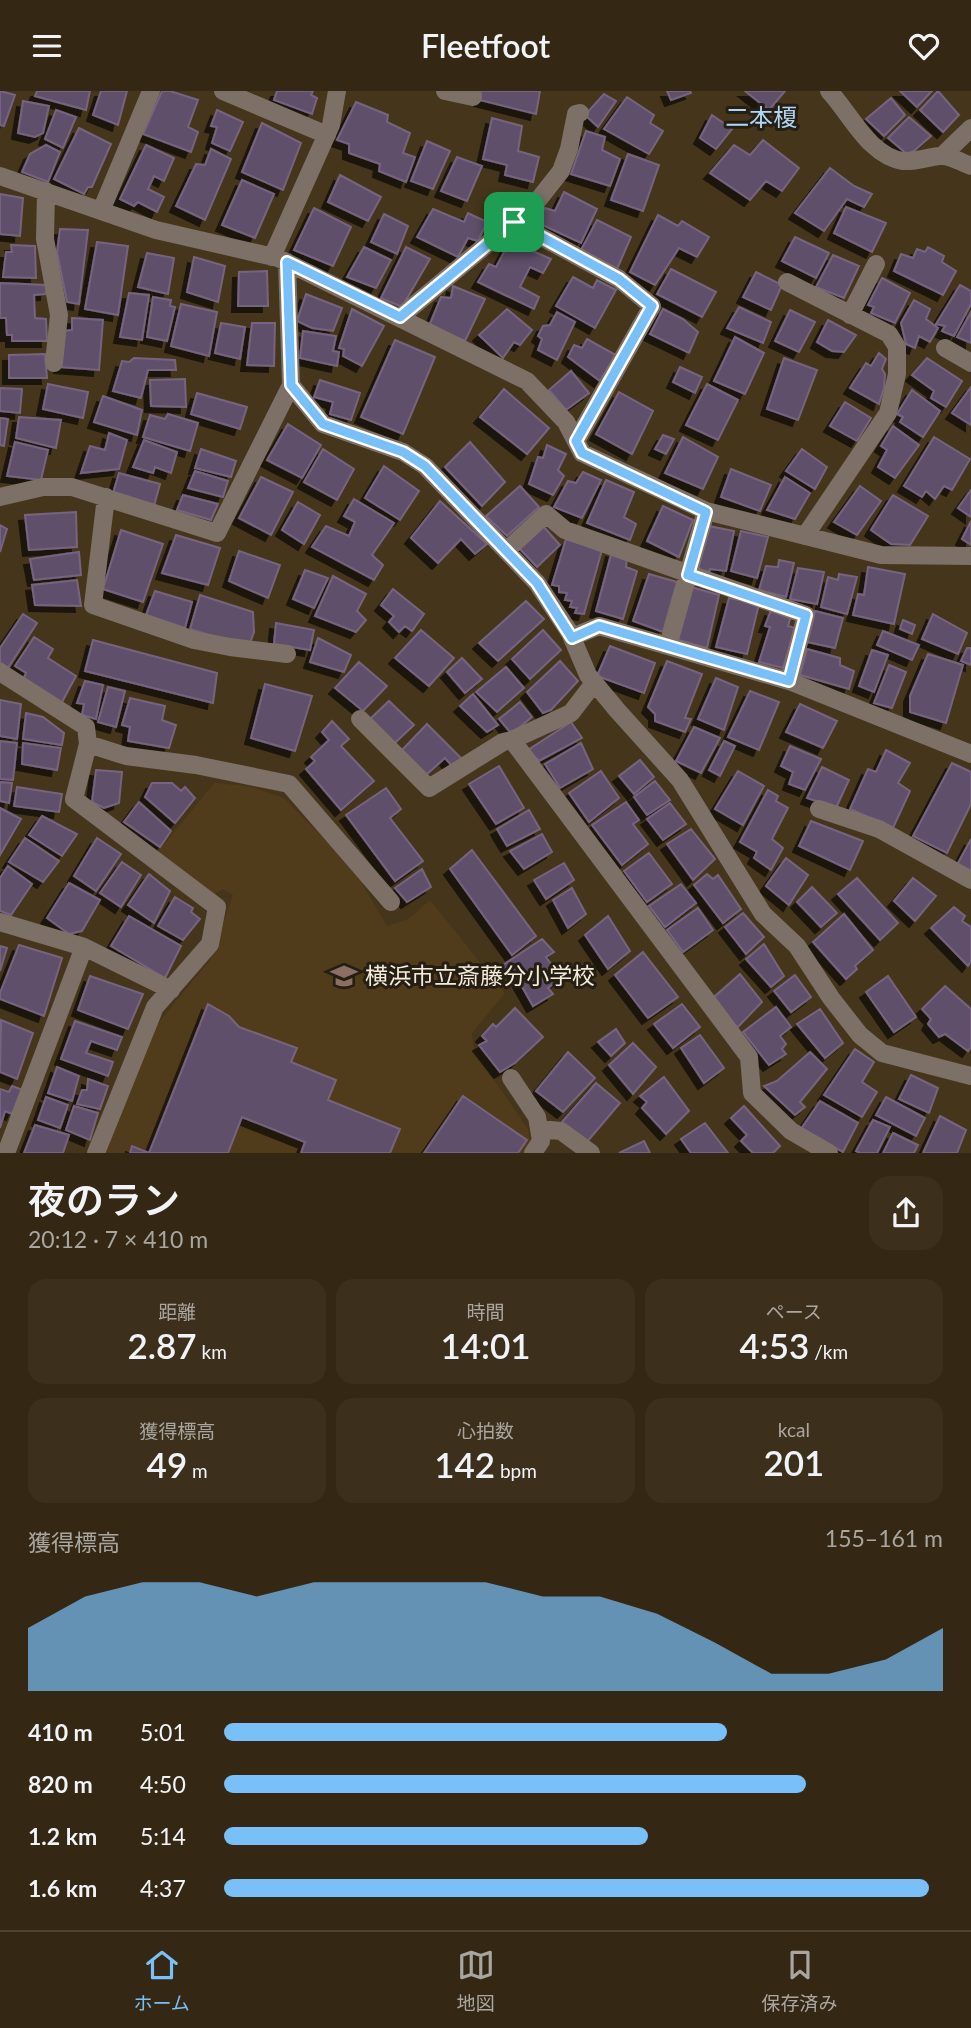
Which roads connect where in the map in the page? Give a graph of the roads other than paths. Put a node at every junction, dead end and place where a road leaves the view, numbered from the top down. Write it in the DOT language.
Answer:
graph roads {
  1 [pos="151,91"];
  2 [pos="223,91"];
  3 [pos="337,91"];
  4 [pos="445,91"];
  5 [pos="829,91"];
  6 [pos="473,97"];
  7 [pos="580,113"];
  8 [pos="971,128"];
  9 [pos="327,135"];
  10 [pos="943,155"];
  11 [pos="971,166"];
  12 [pos="0,176"];
  13 [pos="46,191"];
  14 [pos="101,211"];
  15 [pos="514,222"];
  16 [pos="279,259"];
  17 [pos="876,264"];
  18 [pos="787,282"];
  19 [pos="850,314"];
  20 [pos="400,317"];
  21 [pos="945,348"];
  22 [pos="54,363"];
  23 [pos="971,363"];
  24 [pos="291,385"];
  25 [pos="576,441"];
  26 [pos="0,496"];
  27 [pos="106,498"];
  28 [pos="706,512"];
  29 [pos="805,536"];
  30 [pos="506,551"];
  31 [pos="971,556"];
  32 [pos="688,575"];
  33 [pos="572,638"];
  34 [pos="668,646"];
  35 [pos="287,654"];
  36 [pos="0,672"];
  37 [pos="789,681"];
  38 [pos="594,683"];
  39 [pos="360,719"];
  40 [pos="512,740"];
  41 [pos="88,744"];
  42 [pos="971,754"];
  43 [pos="819,809"];
  44 [pos="971,880"];
  45 [pos="391,902"];
  46 [pos="0,922"];
  47 [pos="84,947"];
  48 [pos="171,990"];
  49 [pos="971,1076"];
  50 [pos="511,1078"];
  51 [pos="539,1129"];
  52 [pos="6,1153"];
  53 [pos="96,1153"];
  54 [pos="533,1153"];
  55 [pos="591,1153"];
  56 [pos="830,1153"];
  1 -- 14 [label="street"];
  2 -- 9 [label="street"];
  3 -- 9 [label="street"];
  4 -- 6 [label="street"];
  5 -- 10 [label="street"];
  7 -- 15 [label="street"];
  8 -- 10 [label="street"];
  9 -- 16 [label="street"];
  10 -- 11 [label="street"];
  12 -- 13 [label="street"];
  13 -- 14 [label="street"];
  13 -- 22 [label="street"];
  14 -- 16 [label="street"];
  15 -- 20 [label="street"];
  15 -- 25 [label="street"];
  16 -- 20 [label="street"];
  16 -- 24 [label="street"];
  17 -- 19 [label="street"];
  18 -- 19 [label="street"];
  19 -- 29 [label="street"];
  20 -- 25 [label="street"];
  21 -- 23 [label="street"];
  24 -- 27 [label="street"];
  24 -- 30 [label="street"];
  25 -- 28 [label="street"];
  26 -- 27 [label="street"];
  27 -- 35 [label="street"];
  28 -- 29 [label="street"];
  28 -- 32 [label="street"];
  29 -- 31 [label="street"];
  30 -- 32 [label="street"];
  30 -- 33 [label="street"];
  32 -- 34 [label="street"];
  32 -- 37 [label="street"];
  33 -- 34 [label="street"];
  33 -- 38 [label="street"];
  34 -- 37 [label="street"];
  36 -- 41 [label="street"];
  37 -- 42 [label="street"];
  38 -- 40 [label="street"];
  38 -- 49 [label="street"];
  39 -- 40 [label="street"];
  40 -- 56 [label="street"];
  41 -- 45 [label="street"];
  41 -- 48 [label="street"];
  43 -- 44 [label="street"];
  46 -- 47 [label="street"];
  47 -- 48 [label="street"];
  47 -- 52 [label="street"];
  48 -- 53 [label="street"];
  50 -- 51 [label="street"];
  51 -- 54 [label="street"];
  51 -- 55 [label="street"];
}
